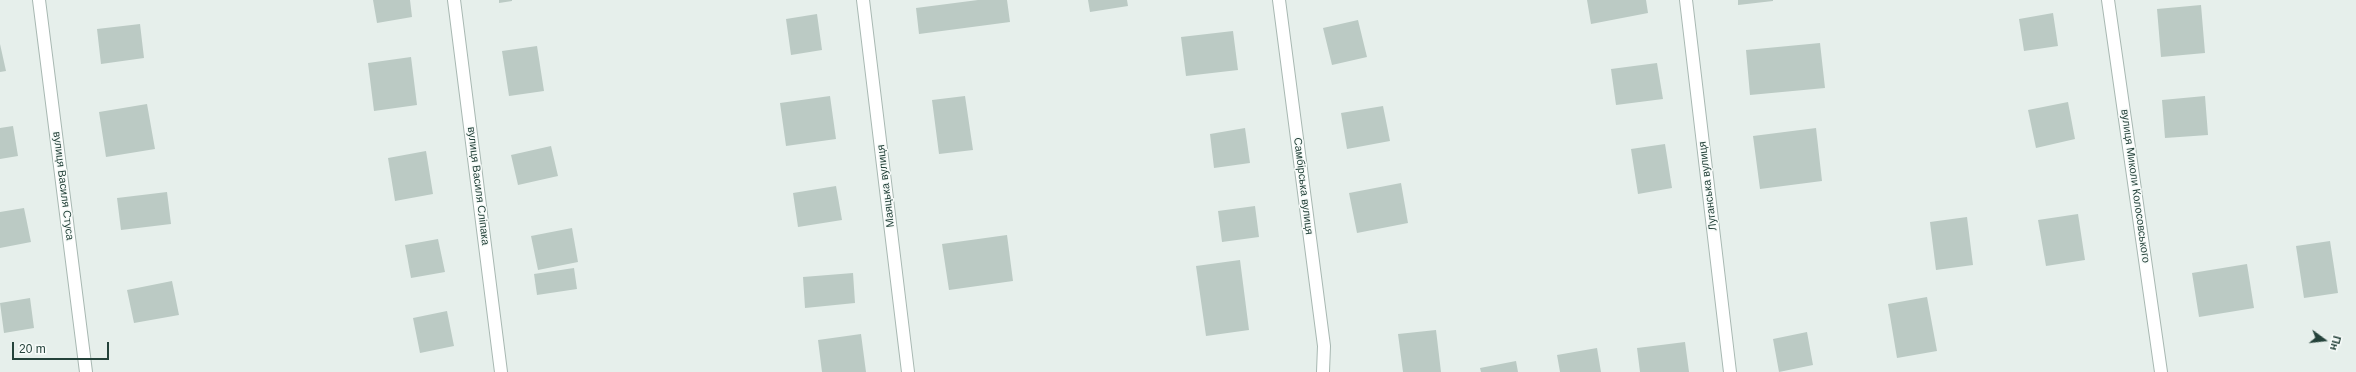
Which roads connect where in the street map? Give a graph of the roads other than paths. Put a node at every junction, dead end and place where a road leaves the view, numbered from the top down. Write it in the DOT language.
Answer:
graph roads {
  1 [pos="39,0"];
  2 [pos="454,0"];
  3 [pos="863,0"];
  4 [pos="1279,0"];
  5 [pos="1686,0"];
  6 [pos="2108,0"];
  7 [pos="86,372"];
  8 [pos="501,372"];
  9 [pos="908,372"];
  10 [pos="1323,372"];
  11 [pos="1730,372"];
  12 [pos="2162,372"];
  1 -- 7 [label="street, вулиця Василя Стуса"];
  2 -- 8 [label="street, вулиця Василя Сліпака"];
  3 -- 9 [label="street, Маяцька вулиця"];
  4 -- 10 [label="street, Самбірська вулиця"];
  5 -- 11 [label="street, Луганська вулиця"];
  6 -- 12 [label="street, вулиця Миколи Колосовського"];
}
